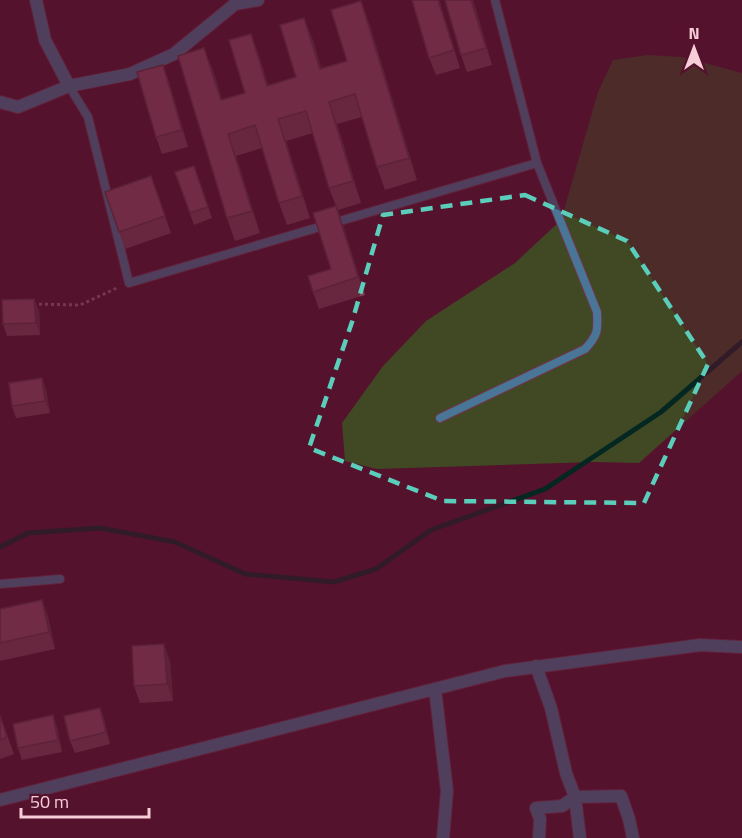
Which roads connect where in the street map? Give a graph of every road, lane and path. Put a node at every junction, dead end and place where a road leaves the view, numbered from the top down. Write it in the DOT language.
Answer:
graph roads {
  1 [pos="36,0"];
  2 [pos="258,0"];
  3 [pos="495,0"];
  4 [pos="69,87"];
  5 [pos="0,102"];
  6 [pos="537,163"];
  7 [pos="129,283"];
  8 [pos="23,304"];
  9 [pos="440,418"];
  10 [pos="60,579"];
  11 [pos="0,584"];
  12 [pos="742,647"];
  13 [pos="536,666"];
  14 [pos="435,689"];
  15 [pos="575,797"];
  16 [pos="0,800"];
  17 [pos="443,838"];
  18 [pos="539,838"];
  19 [pos="580,838"];
  20 [pos="633,838"];
  1 -- 4 [label="street"];
  2 -- 4 [label="street"];
  3 -- 6 [label="lane"];
  4 -- 5 [label="street"];
  4 -- 7 [label="lane"];
  6 -- 7 [label="lane"];
  6 -- 9 [label="lane"];
  7 -- 8 [label="path"];
  10 -- 11 [label="lane"];
  12 -- 13 [label="street"];
  13 -- 14 [label="street"];
  13 -- 15 [label="street"];
  14 -- 16 [label="street"];
  14 -- 17 [label="street"];
  15 -- 18 [label="street"];
  15 -- 19 [label="street"];
  15 -- 20 [label="street"];
}
